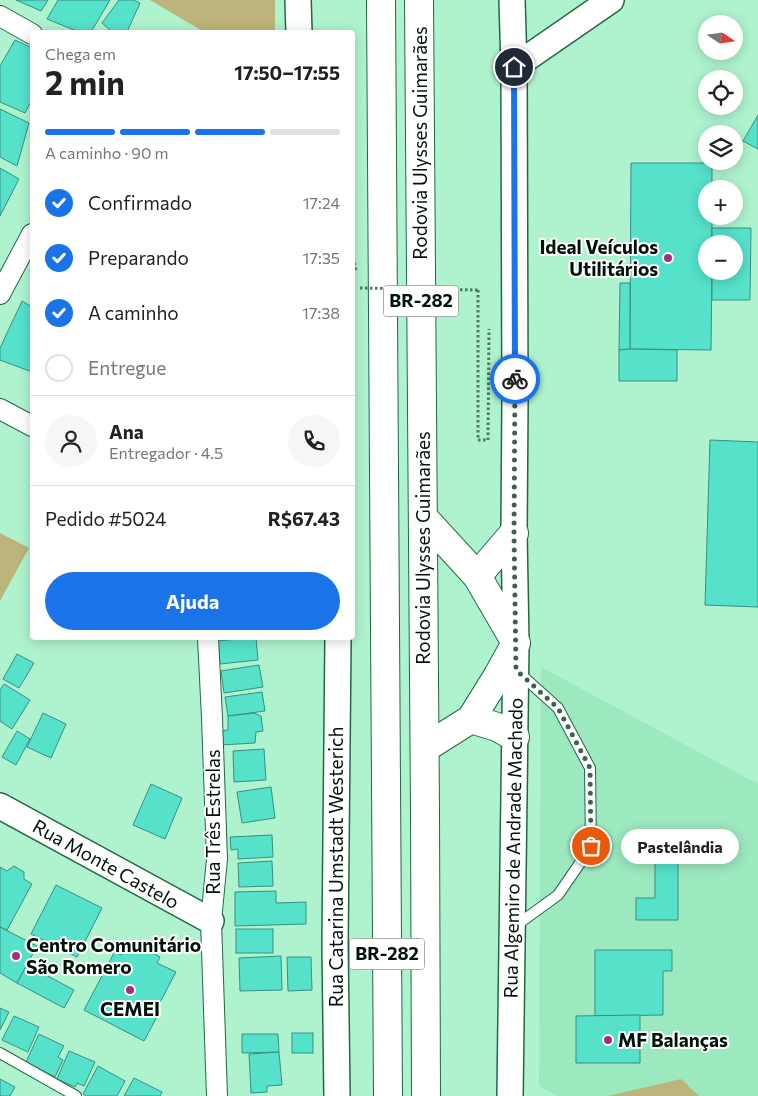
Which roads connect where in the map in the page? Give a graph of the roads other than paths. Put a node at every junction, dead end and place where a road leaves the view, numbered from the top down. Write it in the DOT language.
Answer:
graph roads {
  1 [pos="298,0"];
  2 [pos="381,0"];
  3 [pos="420,0"];
  4 [pos="512,0"];
  5 [pos="611,0"];
  6 [pos="0,16"];
  7 [pos="299,30"];
  8 [pos="30,33"];
  9 [pos="514,67"];
  10 [pos="30,238"];
  11 [pos="0,294"];
  12 [pos="0,409"];
  13 [pos="30,425"];
  14 [pos="423,517"];
  15 [pos="514,533"];
  16 [pos="478,576"];
  17 [pos="208,640"];
  18 [pos="338,640"];
  19 [pos="516,643"];
  20 [pos="516,670"];
  21 [pos="471,719"];
  22 [pos="515,737"];
  23 [pos="425,748"];
  24 [pos="0,806"];
  25 [pos="211,921"];
  26 [pos="513,927"];
  27 [pos="0,1053"];
  28 [pos="76,1096"];
  29 [pos="217,1096"];
  30 [pos="337,1096"];
  31 [pos="388,1096"];
  32 [pos="426,1096"];
  33 [pos="510,1096"];
  1 -- 7 [label="street"];
  2 -- 31 [label="highway, Rodovia Ulysses Guimarães / BR-282"];
  3 -- 14 [label="highway, Rodovia Ulysses Guimarães / BR-282"];
  4 -- 9 [label="street, Rua Algemiro de Andrade Machado"];
  5 -- 9 [label="street"];
  6 -- 8 [label="street"];
  9 -- 15 [label="street, Rua Algemiro de Andrade Machado"];
  10 -- 11 [label="street"];
  12 -- 13 [label="street"];
  14 -- 16 [label="highway"];
  14 -- 23 [label="highway, Rodovia Ulysses Guimarães / BR-282"];
  15 -- 16 [label="highway"];
  15 -- 19 [label="street, Rua Algemiro de Andrade Machado"];
  16 -- 19 [label="highway"];
  17 -- 25 [label="street, Rua Três Estrelas"];
  18 -- 30 [label="street, Rua Catarina Umstadt Westerich"];
  19 -- 20 [label="street, Rua Algemiro de Andrade Machado"];
  19 -- 21 [label="highway"];
  20 -- 22 [label="street, Rua Algemiro de Andrade Machado"];
  20 -- 26 [label="lane"];
  21 -- 22 [label="highway"];
  21 -- 23 [label="highway"];
  22 -- 26 [label="street, Rua Algemiro de Andrade Machado"];
  23 -- 32 [label="highway, Rodovia Ulysses Guimarães / BR-282"];
  24 -- 25 [label="street, Rua Monte Castelo"];
  25 -- 29 [label="street, Rua Três Estrelas"];
  26 -- 33 [label="street, Rua Algemiro de Andrade Machado"];
  27 -- 28 [label="lane"];
}
